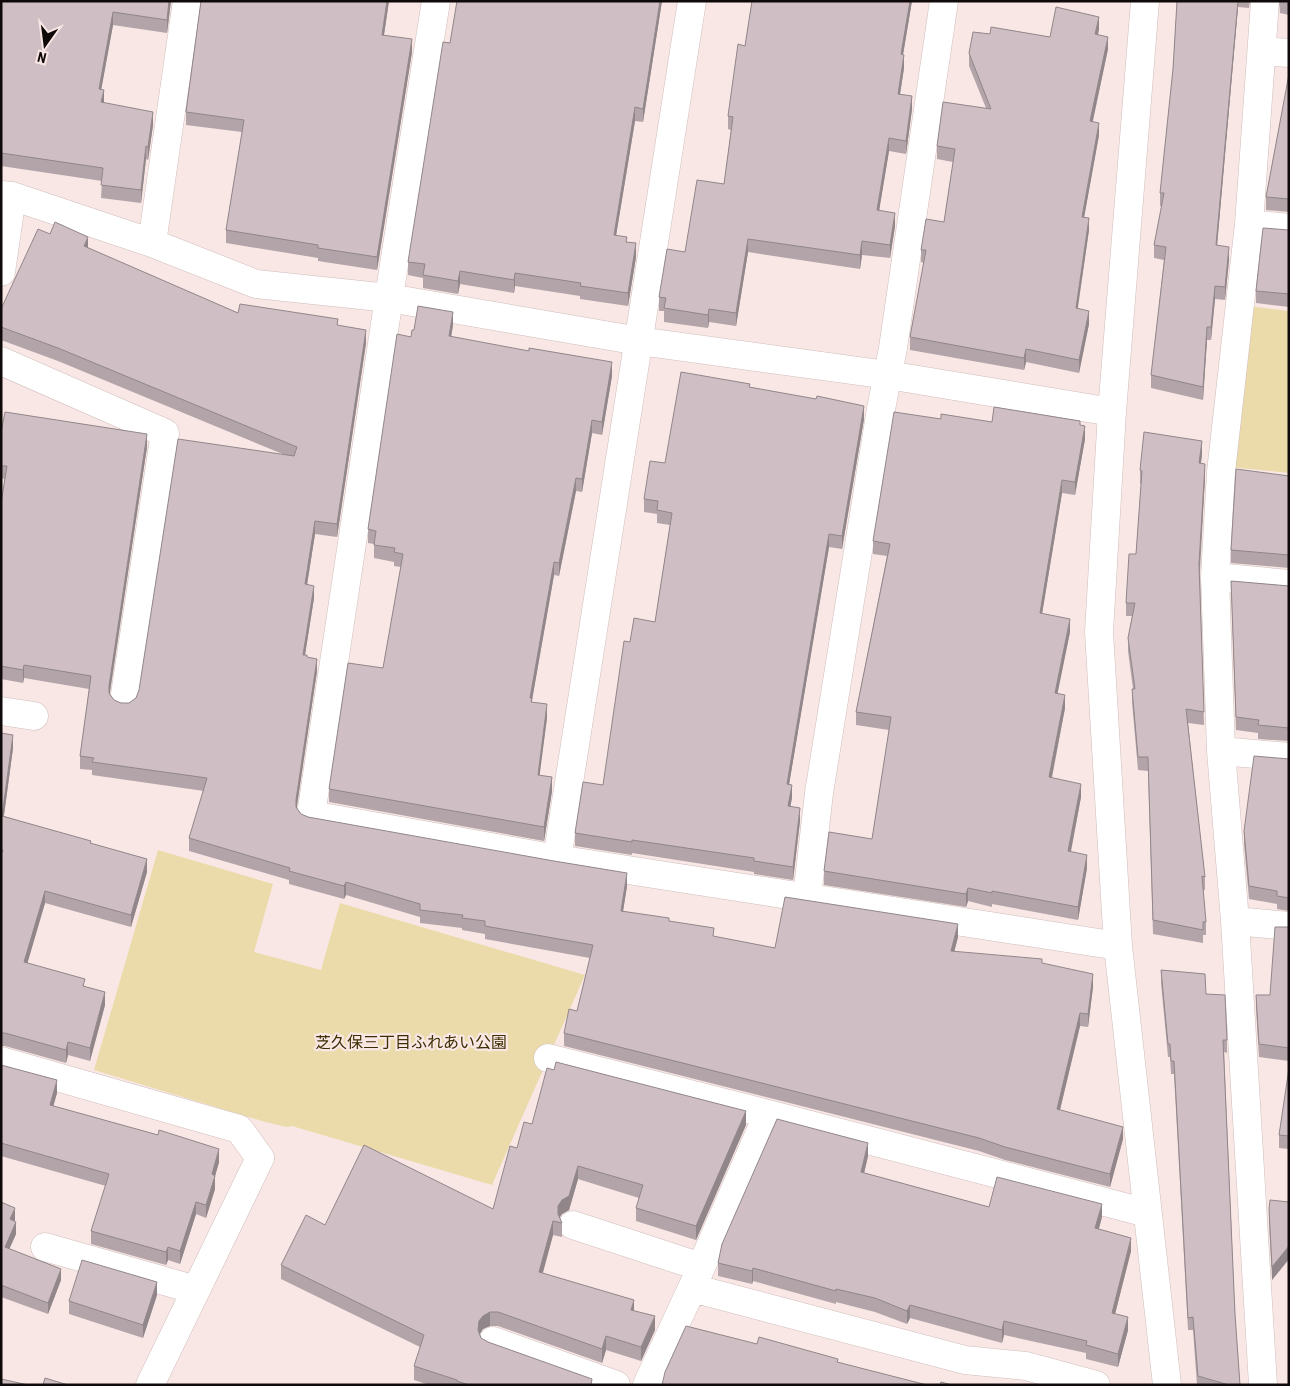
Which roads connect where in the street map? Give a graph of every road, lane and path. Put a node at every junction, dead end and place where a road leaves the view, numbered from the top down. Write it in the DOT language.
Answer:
graph roads {
  1 [pos="187,1"];
  2 [pos="436,1"];
  3 [pos="692,1"];
  4 [pos="944,1"];
  5 [pos="1146,1"];
  6 [pos="1265,1"];
  7 [pos="1262,51"];
  8 [pos="1289,53"];
  9 [pos="6,196"];
  10 [pos="1249,224"];
  11 [pos="1289,228"];
  12 [pos="152,243"];
  13 [pos="1,272"];
  14 [pos="389,298"];
  15 [pos="639,341"];
  16 [pos="1,361"];
  17 [pos="888,375"];
  18 [pos="1112,412"];
  19 [pos="1215,577"];
  20 [pos="1289,584"];
  21 [pos="124,700"];
  22 [pos="1,711"];
  23 [pos="34,716"];
  24 [pos="1221,751"];
  25 [pos="1289,757"];
  26 [pos="557,859"];
  27 [pos="807,897"];
  28 [pos="1235,921"];
  29 [pos="1289,926"];
  30 [pos="1118,946"];
  31 [pos="548,1058"];
  32 [pos="1,1061"];
  33 [pos="768,1114"];
  34 [pos="1148,1213"];
  35 [pos="573,1225"];
  36 [pos="46,1247"];
  37 [pos="696,1278"];
  38 [pos="196,1290"];
  39 [pos="493,1341"];
  40 [pos="150,1385"];
  41 [pos="616,1385"];
  42 [pos="647,1385"];
  43 [pos="1096,1385"];
  44 [pos="1167,1385"];
  45 [pos="1263,1385"];
  1 -- 12 [label="street"];
  2 -- 14 [label="street"];
  3 -- 15 [label="street"];
  4 -- 17 [label="street"];
  5 -- 18 [label="street"];
  6 -- 7 [label="street"];
  7 -- 8 [label="street"];
  7 -- 10 [label="street"];
  9 -- 12 [label="street"];
  9 -- 13 [label="street"];
  10 -- 11 [label="street"];
  10 -- 19 [label="street"];
  12 -- 14 [label="street"];
  14 -- 15 [label="street"];
  14 -- 26 [label="street"];
  15 -- 17 [label="street"];
  15 -- 26 [label="street"];
  16 -- 21 [label="street"];
  17 -- 18 [label="street"];
  17 -- 27 [label="street"];
  18 -- 30 [label="street"];
  19 -- 20 [label="street"];
  19 -- 24 [label="street"];
  22 -- 23 [label="street"];
  24 -- 25 [label="street"];
  24 -- 28 [label="street"];
  26 -- 27 [label="street"];
  27 -- 30 [label="street"];
  28 -- 29 [label="street"];
  28 -- 45 [label="street"];
  30 -- 34 [label="street"];
  31 -- 33 [label="street"];
  32 -- 38 [label="street"];
  33 -- 34 [label="street"];
  33 -- 37 [label="street"];
  34 -- 44 [label="street"];
  35 -- 37 [label="street"];
  36 -- 38 [label="street"];
  37 -- 42 [label="street"];
  37 -- 43 [label="street"];
  38 -- 40 [label="street"];
  39 -- 41 [label="street"];
}
